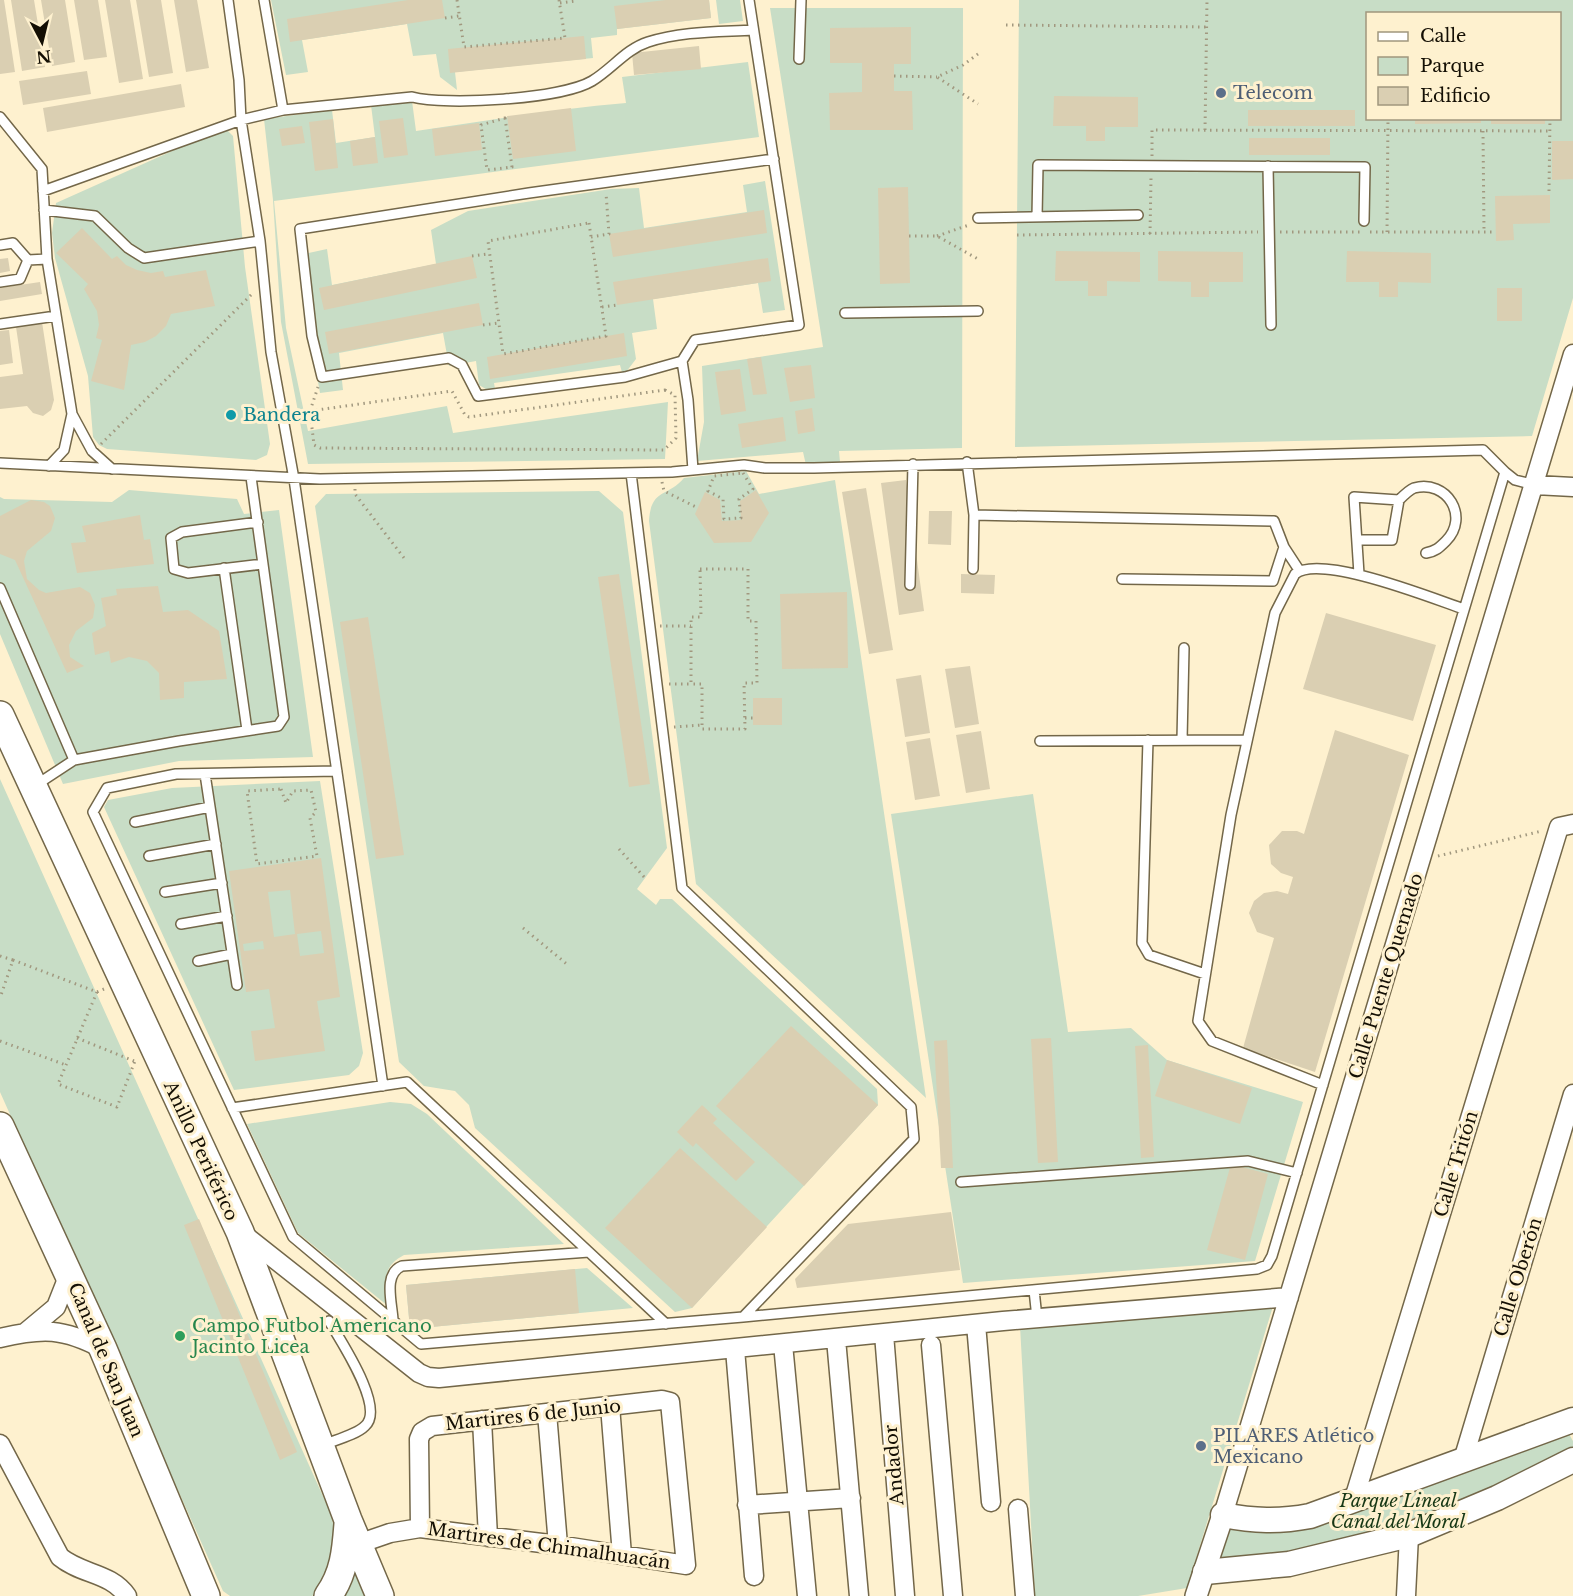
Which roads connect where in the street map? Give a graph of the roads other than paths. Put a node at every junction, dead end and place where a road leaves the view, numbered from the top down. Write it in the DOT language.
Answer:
graph roads {
  1 [pos="228,0"];
  2 [pos="264,0"];
  3 [pos="749,0"];
  4 [pos="801,0"];
  5 [pos="753,30"];
  6 [pos="799,59"];
  7 [pos="284,110"];
  8 [pos="0,117"];
  9 [pos="241,120"];
  10 [pos="774,159"];
  11 [pos="1268,166"];
  12 [pos="43,191"];
  13 [pos="44,210"];
  14 [pos="1138,215"];
  15 [pos="1037,217"];
  16 [pos="978,220"];
  17 [pos="1364,221"];
  18 [pos="260,241"];
  19 [pos="0,245"];
  20 [pos="47,259"];
  21 [pos="28,260"];
  22 [pos="0,282"];
  23 [pos="978,311"];
  24 [pos="845,313"];
  25 [pos="56,316"];
  26 [pos="0,324"];
  27 [pos="1271,326"];
  28 [pos="1573,354"];
  29 [pos="682,361"];
  30 [pos="72,414"];
  31 [pos="967,462"];
  32 [pos="0,463"];
  33 [pos="913,464"];
  34 [pos="49,466"];
  35 [pos="112,469"];
  36 [pos="693,470"];
  37 [pos="1505,472"];
  38 [pos="631,473"];
  39 [pos="251,477"];
  40 [pos="294,479"];
  41 [pos="1535,485"];
  42 [pos="1573,487"];
  43 [pos="1399,500"];
  44 [pos="974,515"];
  45 [pos="258,522"];
  46 [pos="1357,540"];
  47 [pos="1284,547"];
  48 [pos="1426,553"];
  49 [pos="263,564"];
  50 [pos="224,568"];
  51 [pos="973,569"];
  52 [pos="1299,570"];
  53 [pos="1359,574"];
  54 [pos="1122,579"];
  55 [pos="910,585"];
  56 [pos="0,588"];
  57 [pos="1464,609"];
  58 [pos="1184,648"];
  59 [pos="0,715"];
  60 [pos="247,730"];
  61 [pos="1182,740"];
  62 [pos="1247,740"];
  63 [pos="1040,741"];
  64 [pos="1148,741"];
  65 [pos="74,760"];
  66 [pos="337,771"];
  67 [pos="205,774"];
  68 [pos="33,787"];
  69 [pos="210,807"];
  70 [pos="135,822"];
  71 [pos="1566,826"];
  72 [pos="216,844"];
  73 [pos="149,856"];
  74 [pos="222,883"];
  75 [pos="165,892"];
  76 [pos="227,916"];
  77 [pos="181,924"];
  78 [pos="232,954"];
  79 [pos="198,961"];
  80 [pos="1205,974"];
  81 [pos="237,985"];
  82 [pos="1323,1085"];
  83 [pos="383,1086"];
  84 [pos="1573,1094"];
  85 [pos="232,1108"];
  86 [pos="0,1126"];
  87 [pos="1297,1173"];
  88 [pos="961,1182"];
  89 [pos="240,1232"];
  90 [pos="589,1252"];
  91 [pos="69,1274"];
  92 [pos="1034,1290"];
  93 [pos="1289,1297"];
  94 [pos="743,1317"];
  95 [pos="1037,1318"];
  96 [pos="393,1320"];
  97 [pos="329,1321"];
  98 [pos="666,1323"];
  99 [pos="976,1324"];
  100 [pos="26,1332"];
  101 [pos="884,1334"];
  102 [pos="0,1338"];
  103 [pos="836,1339"];
  104 [pos="783,1344"];
  105 [pos="931,1345"];
  106 [pos="103,1349"];
  107 [pos="735,1349"];
  108 [pos="670,1402"];
  109 [pos="610,1406"];
  110 [pos="547,1413"];
  111 [pos="1572,1419"];
  112 [pos="482,1420"];
  113 [pos="0,1444"];
  114 [pos="320,1446"];
  115 [pos="1463,1460"];
  116 [pos="1573,1460"];
  117 [pos="851,1498"];
  118 [pos="798,1502"];
  119 [pos="991,1502"];
  120 [pos="1353,1502"];
  121 [pos="747,1505"];
  122 [pos="1018,1509"];
  123 [pos="1223,1515"];
  124 [pos="348,1520"];
  125 [pos="420,1528"];
  126 [pos="1409,1535"];
  127 [pos="488,1537"];
  128 [pos="358,1544"];
  129 [pos="558,1545"];
  130 [pos="622,1555"];
  131 [pos="1205,1572"];
  132 [pos="754,1576"];
  133 [pos="207,1591"];
  134 [pos="127,1596"];
  135 [pos="328,1596"];
  136 [pos="380,1596"];
  137 [pos="807,1596"];
  138 [pos="859,1596"];
  139 [pos="905,1596"];
  140 [pos="953,1596"];
  141 [pos="1025,1596"];
  142 [pos="1196,1596"];
  143 [pos="1406,1596"];
  1 -- 9 [label="lane"];
  2 -- 7 [label="lane"];
  3 -- 5 [label="lane"];
  4 -- 6 [label="lane"];
  5 -- 7 [label="lane"];
  5 -- 10 [label="lane"];
  7 -- 9 [label="lane"];
  8 -- 12 [label="lane"];
  9 -- 12 [label="lane"];
  9 -- 18 [label="lane"];
  10 -- 29 [label="lane"];
  10 -- 29 [label="lane"];
  11 -- 15 [label="lane"];
  11 -- 17 [label="lane"];
  11 -- 27 [label="lane"];
  12 -- 13 [label="lane"];
  13 -- 18 [label="lane"];
  13 -- 20 [label="lane"];
  14 -- 15 [label="lane"];
  15 -- 16 [label="lane"];
  18 -- 40 [label="lane"];
  19 -- 21 [label="lane"];
  20 -- 21 [label="lane"];
  20 -- 25 [label="lane"];
  21 -- 22 [label="lane"];
  23 -- 24 [label="lane"];
  25 -- 26 [label="lane"];
  25 -- 30 [label="lane"];
  28 -- 41 [label="street, Calle Puente Quemado"];
  29 -- 36 [label="lane"];
  30 -- 34 [label="lane"];
  30 -- 35 [label="lane"];
  31 -- 33 [label="lane"];
  31 -- 37 [label="lane"];
  31 -- 44 [label="lane"];
  32 -- 34 [label="lane"];
  33 -- 36 [label="lane"];
  33 -- 55 [label="lane"];
  34 -- 35 [label="lane"];
  35 -- 39 [label="lane"];
  36 -- 38 [label="lane"];
  37 -- 41 [label="lane"];
  37 -- 57 [label="lane"];
  38 -- 40 [label="lane"];
  38 -- 94 [label="lane"];
  39 -- 40 [label="lane"];
  39 -- 45 [label="lane"];
  40 -- 66 [label="lane"];
  41 -- 42 [label="street"];
  41 -- 93 [label="street, Calle Puente Quemado"];
  43 -- 46 [label="lane"];
  43 -- 46 [label="lane"];
  43 -- 48 [label="lane"];
  44 -- 47 [label="lane"];
  44 -- 51 [label="lane"];
  45 -- 49 [label="lane"];
  45 -- 50 [label="lane"];
  46 -- 53 [label="lane"];
  47 -- 52 [label="lane"];
  47 -- 54 [label="lane"];
  49 -- 50 [label="lane"];
  49 -- 60 [label="lane"];
  50 -- 60 [label="lane"];
  52 -- 53 [label="lane"];
  52 -- 62 [label="lane"];
  53 -- 57 [label="lane"];
  56 -- 65 [label="lane"];
  57 -- 82 [label="lane"];
  58 -- 61 [label="lane"];
  59 -- 68 [label="main road, Anillo Periférico"];
  60 -- 65 [label="lane"];
  61 -- 62 [label="lane"];
  61 -- 64 [label="lane"];
  62 -- 80 [label="lane"];
  63 -- 64 [label="lane"];
  64 -- 80 [label="lane"];
  65 -- 68 [label="lane"];
  66 -- 67 [label="lane"];
  66 -- 83 [label="lane"];
  67 -- 69 [label="lane"];
  67 -- 85 [label="lane"];
  68 -- 89 [label="main road, Anillo Periférico"];
  69 -- 70 [label="lane"];
  69 -- 72 [label="lane"];
  71 -- 120 [label="street, Calle Tritón"];
  72 -- 73 [label="lane"];
  72 -- 74 [label="lane"];
  74 -- 75 [label="lane"];
  74 -- 76 [label="lane"];
  76 -- 77 [label="lane"];
  76 -- 78 [label="lane"];
  78 -- 79 [label="lane"];
  78 -- 81 [label="lane"];
  80 -- 82 [label="lane"];
  82 -- 87 [label="lane"];
  83 -- 85 [label="lane"];
  83 -- 90 [label="lane"];
  84 -- 115 [label="street, Calle Oberón"];
  85 -- 96 [label="lane"];
  86 -- 91 [label="main road, Canal de San Juan"];
  87 -- 88 [label="lane"];
  87 -- 92 [label="lane"];
  89 -- 107 [label="street"];
  89 -- 114 [label="main road, Anillo Periférico"];
  90 -- 96 [label="lane"];
  90 -- 98 [label="lane"];
  91 -- 100 [label="street"];
  91 -- 106 [label="main road, Canal de San Juan"];
  92 -- 94 [label="lane"];
  92 -- 95 [label="lane"];
  93 -- 95 [label="street"];
  93 -- 123 [label="street, Calle Puente Quemado"];
  94 -- 98 [label="lane"];
  95 -- 99 [label="street"];
  96 -- 98 [label="lane"];
  97 -- 114 [label="lane"];
  99 -- 101 [label="street"];
  99 -- 119 [label="street"];
  100 -- 102 [label="street"];
  100 -- 106 [label="street"];
  101 -- 103 [label="street"];
  101 -- 139 [label="street, Andador"];
  103 -- 104 [label="street"];
  103 -- 117 [label="street"];
  104 -- 107 [label="street"];
  104 -- 118 [label="street"];
  105 -- 140 [label="street"];
  106 -- 133 [label="main road, Canal de San Juan"];
  107 -- 121 [label="street"];
  108 -- 109 [label="street, Martires 6 de Junio"];
  108 -- 130 [label="street, Martires de Chimalhuacán"];
  109 -- 110 [label="street, Martires 6 de Junio"];
  109 -- 130 [label="street"];
  110 -- 112 [label="street, Martires 6 de Junio"];
  110 -- 129 [label="street"];
  111 -- 115 [label="main road"];
  112 -- 125 [label="street, Martires 6 de Junio"];
  112 -- 127 [label="street"];
  113 -- 134 [label="street"];
  114 -- 124 [label="main road, Anillo Periférico"];
  115 -- 120 [label="main road"];
  116 -- 126 [label="main road"];
  117 -- 118 [label="street"];
  117 -- 138 [label="street"];
  118 -- 121 [label="street"];
  118 -- 137 [label="street"];
  120 -- 123 [label="main road"];
  121 -- 132 [label="street"];
  122 -- 141 [label="street"];
  123 -- 131 [label="street, Calle Puente Quemado"];
  124 -- 128 [label="main road, Anillo Periférico"];
  124 -- 135 [label="main road"];
  125 -- 127 [label="street, Martires de Chimalhuacán"];
  125 -- 128 [label="street, Martires de Chimalhuacán"];
  126 -- 131 [label="main road"];
  126 -- 143 [label="street"];
  127 -- 129 [label="street, Martires de Chimalhuacán"];
  128 -- 136 [label="main road, Anillo Periférico"];
  129 -- 130 [label="street, Martires de Chimalhuacán"];
  131 -- 142 [label="street, Calle Puente Quemado"];
}
